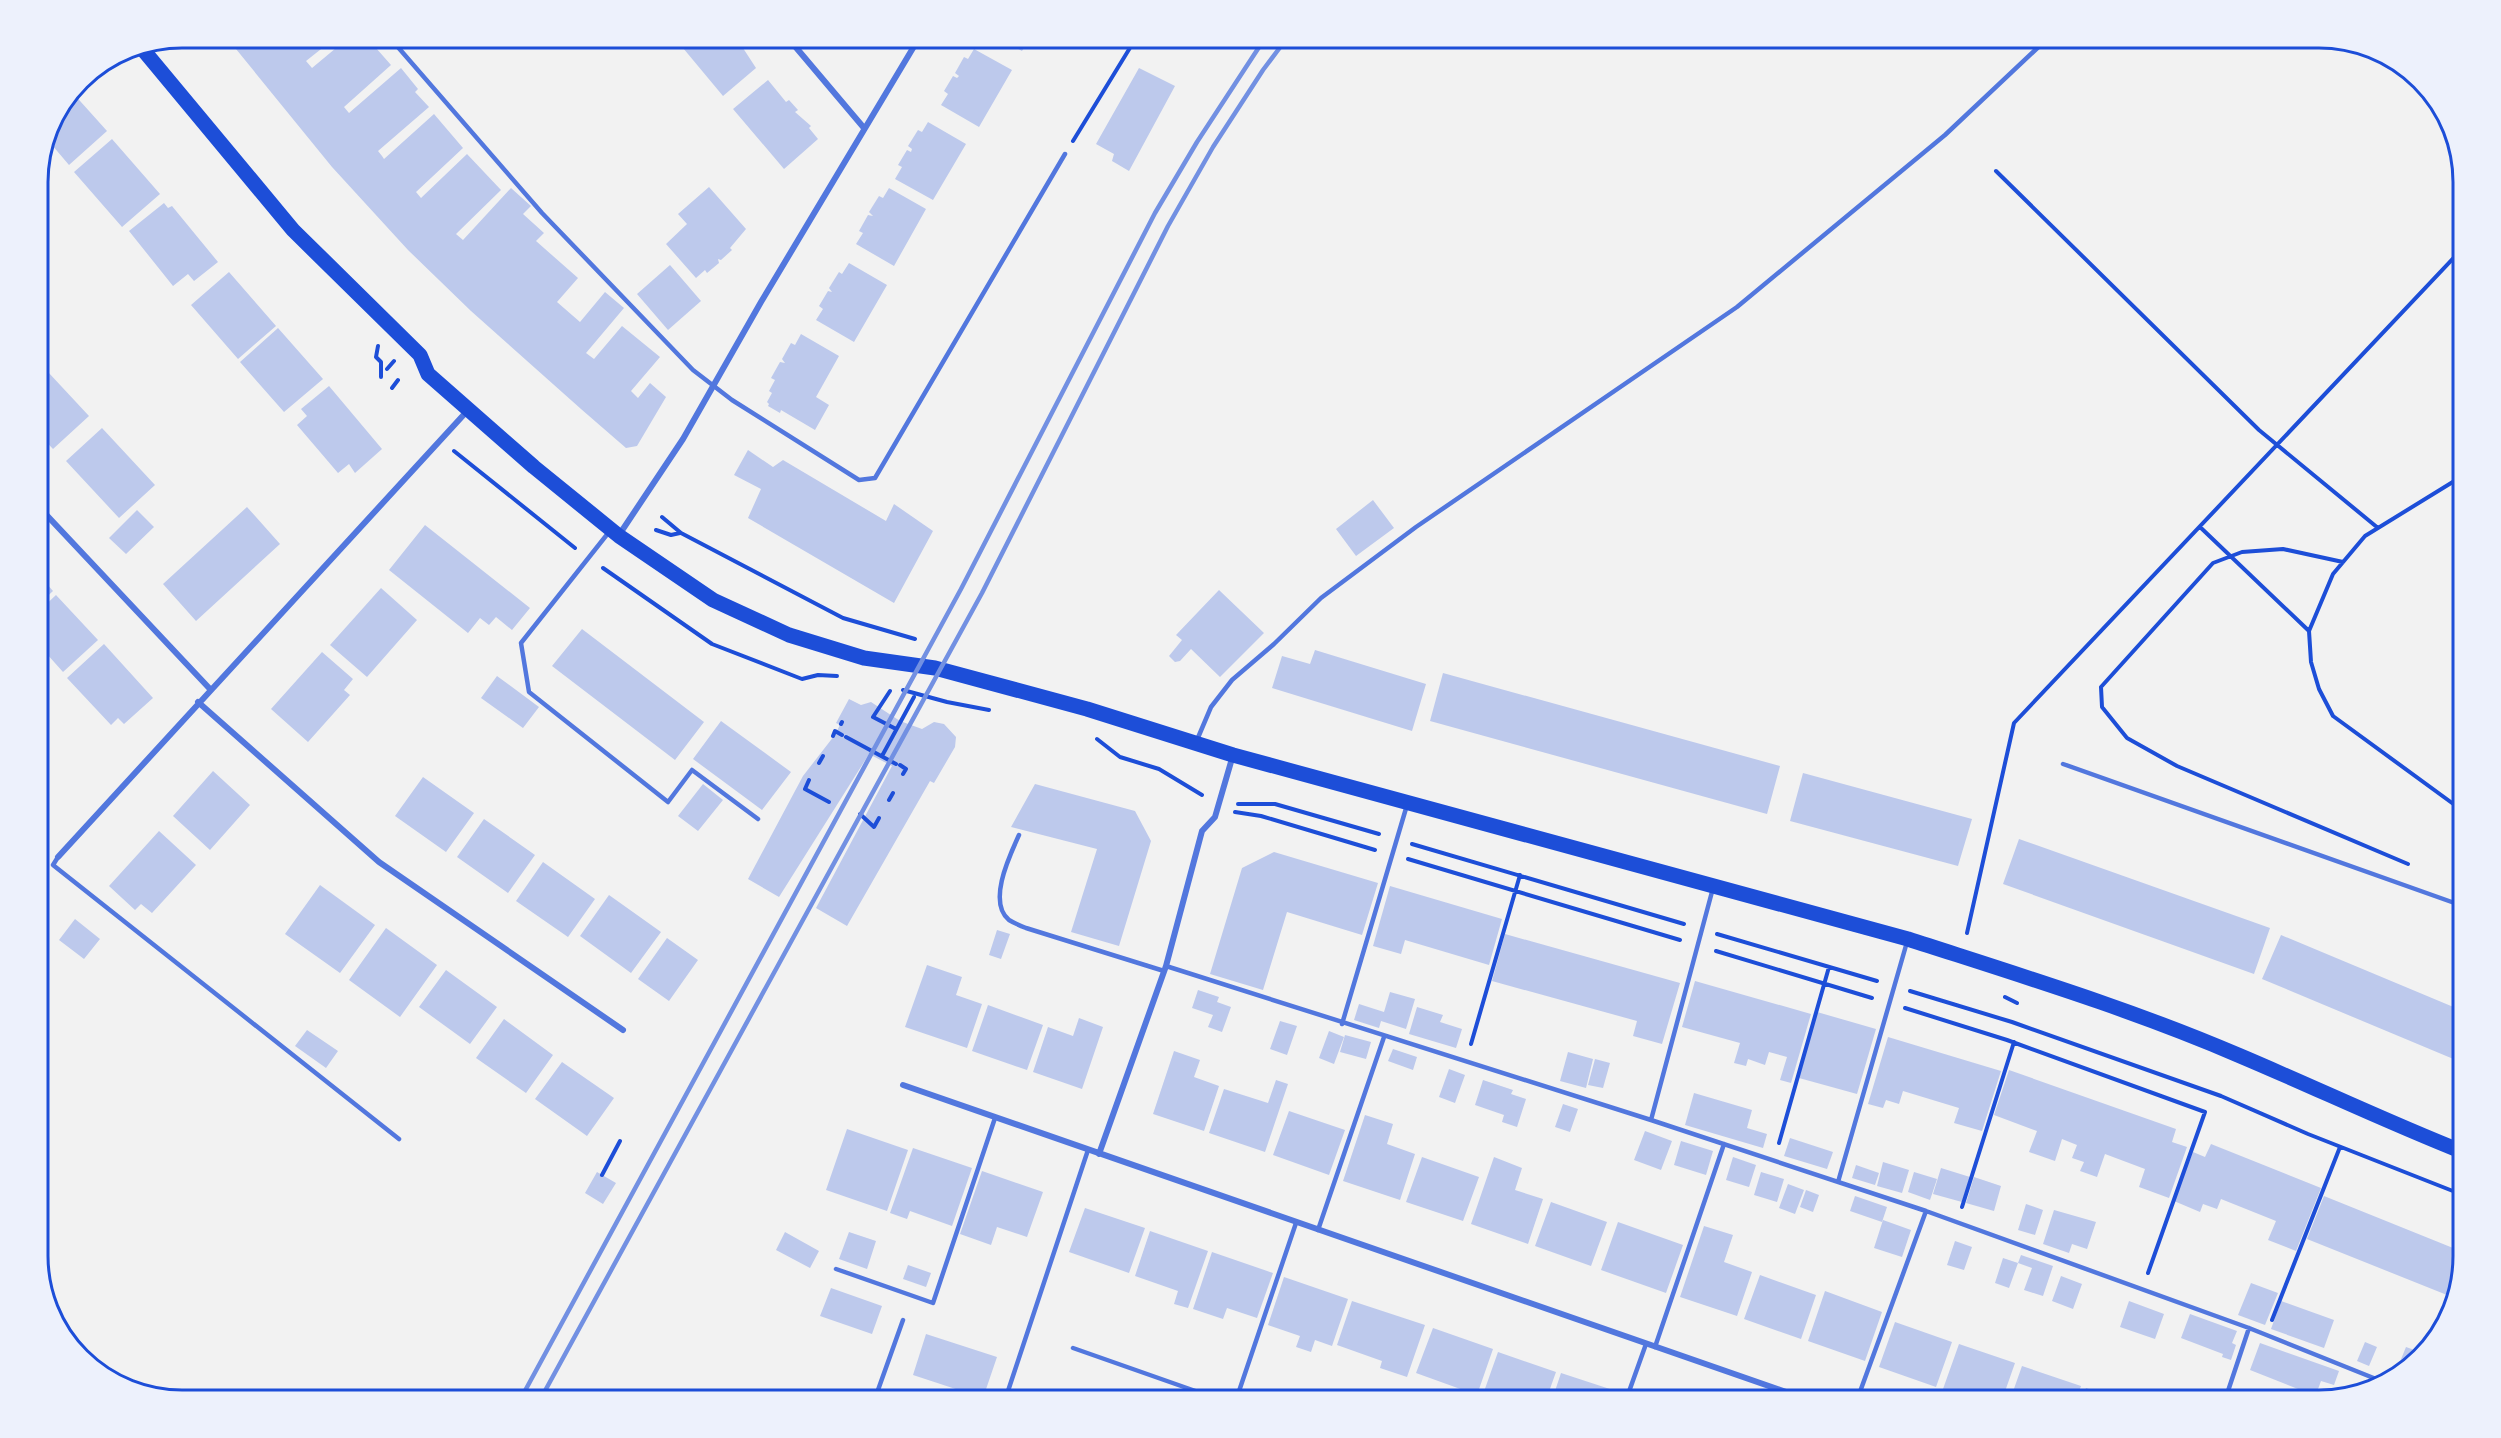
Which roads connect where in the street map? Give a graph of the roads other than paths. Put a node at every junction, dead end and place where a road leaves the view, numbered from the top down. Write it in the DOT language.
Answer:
graph roads {
  1 [pos="399,48"];
  2 [pos="796,48"];
  3 [pos="913,48"];
  4 [pos="2037,48"];
  5 [pos="146,53"];
  6 [pos="864,128"];
  7 [pos="1065,154"];
  8 [pos="714,384"];
  9 [pos="469,409"];
  10 [pos="48,517"];
  11 [pos="615,533"];
  12 [pos="210,689"];
  13 [pos="198,702"];
  14 [pos="1195,744"];
  15 [pos="1233,755"];
  16 [pos="2063,764"];
  17 [pos="1407,802"];
  18 [pos="758,819"];
  19 [pos="1019,835"];
  20 [pos="58,857"];
  21 [pos="1713,886"];
  22 [pos="2453,902"];
  23 [pos="1908,939"];
  24 [pos="1165,968"];
  25 [pos="1342,1024"];
  26 [pos="623,1030"];
  27 [pos="1384,1037"];
  28 [pos="903,1086"];
  29 [pos="996,1118"];
  30 [pos="1651,1120"];
  31 [pos="399,1139"];
  32 [pos="1724,1144"];
  33 [pos="2453,1148"];
  34 [pos="1088,1150"];
  35 [pos="1099,1154"];
  36 [pos="1838,1182"];
  37 [pos="1926,1211"];
  38 [pos="1296,1223"];
  39 [pos="1317,1230"];
  40 [pos="836,1269"];
  41 [pos="903,1320"];
  42 [pos="2249,1328"];
  43 [pos="1646,1344"];
  44 [pos="1655,1347"];
  45 [pos="1073,1348"];
  46 [pos="2374,1378"];
  47 [pos="878,1390"];
  48 [pos="1009,1390"];
  49 [pos="1190,1390"];
  50 [pos="1240,1390"];
  51 [pos="1630,1390"];
  52 [pos="1776,1390"];
  53 [pos="1861,1390"];
  54 [pos="2228,1390"];
  1 -- 8 [label="lane"];
  2 -- 6 [label="street"];
  3 -- 6 [label="street"];
  4 -- 14 [label="lane"];
  5 -- 9 [label="main road"];
  6 -- 8 [label="street"];
  7 -- 8 [label="lane"];
  8 -- 11 [label="street"];
  9 -- 11 [label="main road"];
  9 -- 12 [label="street"];
  10 -- 12 [label="street"];
  11 -- 14 [label="main road"];
  11 -- 18 [label="lane"];
  12 -- 13 [label="street"];
  13 -- 20 [label="street"];
  13 -- 26 [label="street"];
  14 -- 15 [label="main road"];
  15 -- 17 [label="main road"];
  15 -- 24 [label="street"];
  16 -- 22 [label="lane"];
  17 -- 21 [label="main road"];
  17 -- 25 [label="lane"];
  19 -- 24 [label="lane"];
  20 -- 31 [label="lane"];
  21 -- 23 [label="main road"];
  21 -- 30 [label="lane"];
  23 -- 33 [label="main road"];
  23 -- 36 [label="lane"];
  24 -- 25 [label="lane"];
  24 -- 35 [label="street"];
  25 -- 27 [label="lane"];
  27 -- 30 [label="lane"];
  27 -- 39 [label="lane"];
  28 -- 29 [label="street"];
  29 -- 34 [label="street"];
  29 -- 40 [label="lane"];
  30 -- 32 [label="lane"];
  32 -- 36 [label="lane"];
  32 -- 44 [label="lane"];
  34 -- 35 [label="street"];
  34 -- 48 [label="lane"];
  35 -- 38 [label="street"];
  36 -- 37 [label="lane"];
  37 -- 42 [label="lane"];
  37 -- 53 [label="lane"];
  38 -- 39 [label="street"];
  38 -- 50 [label="lane"];
  39 -- 43 [label="street"];
  41 -- 47 [label="lane"];
  42 -- 46 [label="lane"];
  42 -- 54 [label="lane"];
  43 -- 44 [label="street"];
  43 -- 51 [label="lane"];
  44 -- 52 [label="street"];
  45 -- 49 [label="lane"];
}
